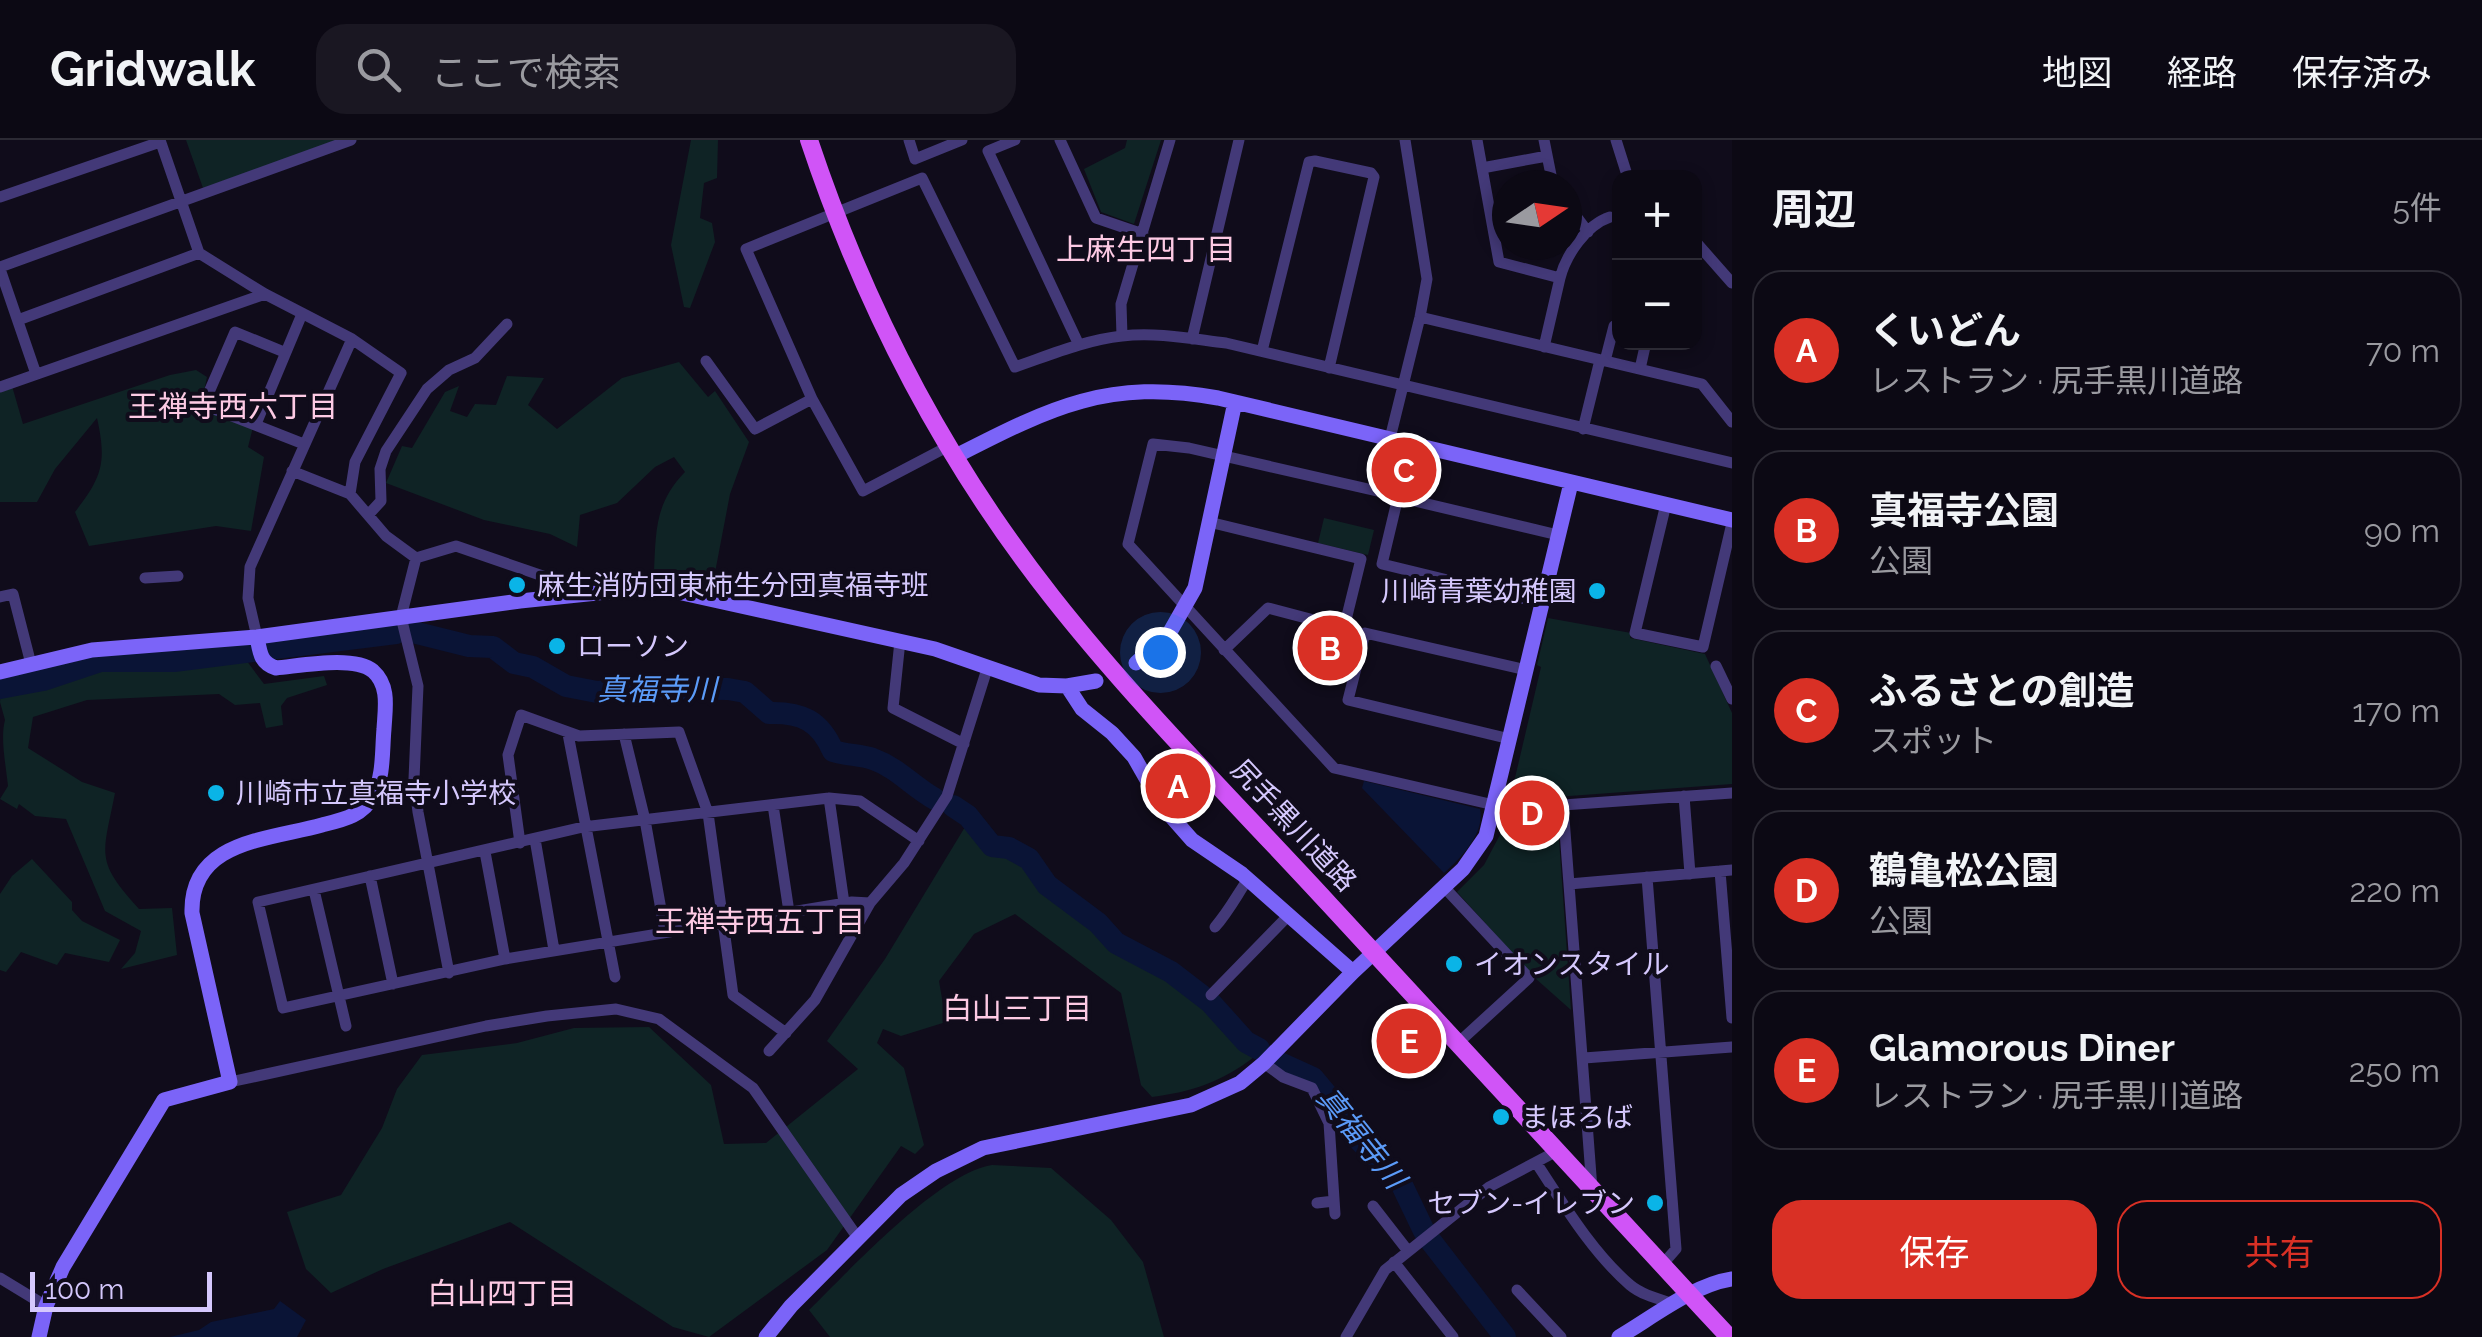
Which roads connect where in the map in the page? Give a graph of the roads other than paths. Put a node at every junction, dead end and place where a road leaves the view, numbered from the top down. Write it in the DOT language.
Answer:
graph roads {
  1 [pos="350,140"];
  2 [pos="808,140"];
  3 [pos="909,140"];
  4 [pos="962,140"];
  5 [pos="1014,140"];
  6 [pos="1060,140"];
  7 [pos="1170,140"];
  8 [pos="1239,140"];
  9 [pos="1405,140"];
  10 [pos="1477,140"];
  11 [pos="1544,140"];
  12 [pos="1616,140"];
  13 [pos="160,141"];
  14 [pos="1547,156"];
  15 [pos="1482,168"];
  16 [pos="1550,170"];
  17 [pos="1625,170"];
  18 [pos="0,197"];
  19 [pos="182,200"];
  20 [pos="834,214"];
  21 [pos="1610,217"];
  22 [pos="1582,224"];
  23 [pos="1588,232"];
  24 [pos="1143,234"];
  25 [pos="1702,249"];
  26 [pos="199,254"];
  27 [pos="0,268"];
  28 [pos="1560,278"];
  29 [pos="1732,282"];
  30 [pos="265,294"];
  31 [pos="302,314"];
  32 [pos="1420,317"];
  33 [pos="18,320"];
  34 [pos="506,324"];
  35 [pos="1612,332"];
  36 [pos="1122,336"];
  37 [pos="352,339"];
  38 [pos="1192,339"];
  39 [pos="1079,345"];
  40 [pos="1544,347"];
  41 [pos="1262,350"];
  42 [pos="1644,350"];
  43 [pos="284,352"];
  44 [pos="706,361"];
  45 [pos="1602,361"];
  46 [pos="1328,368"];
  47 [pos="1640,370"];
  48 [pos="36,374"];
  49 [pos="1404,384"];
  50 [pos="0,387"];
  51 [pos="812,400"];
  52 [pos="1235,402"];
  53 [pos="1732,422"];
  54 [pos="256,424"];
  55 [pos="1583,429"];
  56 [pos="1390,439"];
  57 [pos="304,444"];
  58 [pos="950,452"];
  59 [pos="1224,456"];
  60 [pos="1732,463"];
  61 [pos="292,471"];
  62 [pos="1570,483"];
  63 [pos="350,494"];
  64 [pos="1666,504"];
  65 [pos="369,514"];
  66 [pos="1209,522"];
  67 [pos="1732,522"];
  68 [pos="1558,535"];
  69 [pos="416,558"];
  70 [pos="178,576"];
  71 [pos="145,578"];
  72 [pos="568,595"];
  73 [pos="0,597"];
  74 [pos="1542,603"];
  75 [pos="1187,606"];
  76 [pos="401,618"];
  77 [pos="900,640"];
  78 [pos="259,646"];
  79 [pos="1224,650"];
  80 [pos="1136,663"];
  81 [pos="31,664"];
  82 [pos="1716,666"];
  83 [pos="987,668"];
  84 [pos="1526,670"];
  85 [pos="0,672"];
  86 [pos="1096,681"];
  87 [pos="1067,686"];
  88 [pos="1732,700"];
  89 [pos="568,734"];
  90 [pos="624,734"];
  91 [pos="1510,739"];
  92 [pos="964,744"];
  93 [pos="1732,793"];
  94 [pos="1684,796"];
  95 [pos="829,798"];
  96 [pos="774,805"];
  97 [pos="1494,805"];
  98 [pos="708,813"];
  99 [pos="645,820"];
  100 [pos="586,827"];
  101 [pos="534,840"];
  102 [pos="919,840"];
  103 [pos="520,843"];
  104 [pos="485,852"];
  105 [pos="428,866"];
  106 [pos="1726,871"];
  107 [pos="1690,874"];
  108 [pos="370,876"];
  109 [pos="1647,877"];
  110 [pos="1248,879"];
  111 [pos="1570,884"];
  112 [pos="1444,887"];
  113 [pos="314,890"];
  114 [pos="844,903"];
  115 [pos="870,904"];
  116 [pos="789,912"];
  117 [pos="1289,916"];
  118 [pos="724,922"];
  119 [pos="1216,927"];
  120 [pos="665,932"];
  121 [pos="608,941"];
  122 [pos="554,950"];
  123 [pos="1374,952"];
  124 [pos="505,959"];
  125 [pos="1352,972"];
  126 [pos="449,973"];
  127 [pos="615,978"];
  128 [pos="393,984"];
  129 [pos="339,995"];
  130 [pos="1211,996"];
  131 [pos="1732,1018"];
  132 [pos="346,1026"];
  133 [pos="786,1033"];
  134 [pos="1458,1043"];
  135 [pos="1732,1048"];
  136 [pos="769,1051"];
  137 [pos="1661,1053"];
  138 [pos="1584,1058"];
  139 [pos="1264,1064"];
  140 [pos="226,1083"];
  141 [pos="1557,1151"];
  142 [pos="1537,1164"];
  143 [pos="1592,1189"];
  144 [pos="1317,1202"];
  145 [pos="1373,1206"];
  146 [pos="858,1238"];
  147 [pos="1408,1251"];
  148 [pos="1394,1262"];
  149 [pos="1662,1264"];
  150 [pos="0,1278"];
  151 [pos="1732,1279"];
  152 [pos="1517,1290"];
  153 [pos="1682,1300"];
  154 [pos="46,1306"];
  155 [pos="38,1337"];
  156 [pos="766,1337"];
  157 [pos="1346,1337"];
  158 [pos="1453,1337"];
  159 [pos="1561,1337"];
  160 [pos="1619,1337"];
  161 [pos="1729,1337"];
  1 -- 19 [label="street"];
  2 -- 20 [label="main road, 尻手黒川道路"];
  3 -- 4 [label="street"];
  5 -- 39 [label="street"];
  6 -- 24 [label="street"];
  7 -- 24 [label="street"];
  8 -- 38 [label="street"];
  9 -- 32 [label="street"];
  10 -- 15 [label="street"];
  11 -- 14 [label="street"];
  12 -- 17 [label="street"];
  13 -- 18 [label="street"];
  13 -- 19 [label="street"];
  14 -- 15 [label="street"];
  14 -- 16 [label="street"];
  15 -- 28 [label="street"];
  19 -- 26 [label="street"];
  19 -- 27 [label="street"];
  20 -- 39 [label="street"];
  20 -- 51 [label="street"];
  20 -- 58 [label="main road, 尻手黒川道路"];
  21 -- 23 [label="street"];
  22 -- 23 [label="street"];
  23 -- 28 [label="street"];
  24 -- 36 [label="street"];
  25 -- 29 [label="street"];
  26 -- 30 [label="street"];
  26 -- 33 [label="street"];
  27 -- 33 [label="street"];
  28 -- 40 [label="street"];
  30 -- 31 [label="street"];
  30 -- 48 [label="street"];
  31 -- 37 [label="street"];
  31 -- 43 [label="street"];
  32 -- 40 [label="street"];
  32 -- 49 [label="street"];
  33 -- 48 [label="street"];
  34 -- 65 [label="street"];
  35 -- 45 [label="street"];
  36 -- 38 [label="street"];
  36 -- 39 [label="street"];
  37 -- 57 [label="street"];
  37 -- 63 [label="street"];
  38 -- 41 [label="street"];
  40 -- 45 [label="street"];
  41 -- 46 [label="street"];
  41 -- 46 [label="street"];
  42 -- 47 [label="street"];
  43 -- 54 [label="street"];
  43 -- 54 [label="street"];
  44 -- 51 [label="street"];
  45 -- 47 [label="street"];
  45 -- 55 [label="street"];
  46 -- 49 [label="street"];
  47 -- 53 [label="street"];
  48 -- 50 [label="street"];
  49 -- 55 [label="street"];
  49 -- 56 [label="street"];
  51 -- 58 [label="street"];
  52 -- 56 [label="street"];
  52 -- 58 [label="street"];
  52 -- 59 [label="street"];
  54 -- 57 [label="street"];
  55 -- 60 [label="street"];
  56 -- 59 [label="street"];
  56 -- 62 [label="street"];
  57 -- 61 [label="street"];
  58 -- 123 [label="main road, 尻手黒川道路"];
  59 -- 66 [label="street"];
  59 -- 75 [label="street"];
  61 -- 63 [label="street"];
  61 -- 78 [label="street"];
  62 -- 64 [label="street"];
  62 -- 68 [label="street"];
  63 -- 65 [label="street"];
  64 -- 67 [label="street"];
  64 -- 67 [label="street"];
  65 -- 69 [label="street"];
  66 -- 75 [label="street"];
  66 -- 79 [label="street"];
  68 -- 74 [label="street"];
  68 -- 74 [label="street"];
  69 -- 72 [label="street"];
  69 -- 76 [label="street"];
  70 -- 71 [label="street"];
  72 -- 76 [label="street"];
  72 -- 77 [label="street"];
  73 -- 81 [label="street"];
  74 -- 84 [label="street"];
  75 -- 79 [label="street"];
  75 -- 80 [label="street"];
  76 -- 78 [label="street"];
  76 -- 105 [label="street"];
  77 -- 83 [label="street"];
  77 -- 92 [label="street"];
  78 -- 81 [label="street"];
  78 -- 140 [label="street"];
  79 -- 97 [label="street"];
  81 -- 85 [label="street"];
  82 -- 88 [label="street"];
  83 -- 87 [label="street"];
  83 -- 92 [label="street"];
  84 -- 91 [label="street"];
  84 -- 91 [label="street"];
  86 -- 87 [label="street"];
  87 -- 110 [label="street"];
  89 -- 90 [label="street"];
  89 -- 100 [label="street"];
  89 -- 103 [label="street"];
  90 -- 98 [label="street"];
  90 -- 99 [label="street"];
  91 -- 97 [label="street"];
  92 -- 102 [label="street"];
  93 -- 94 [label="street"];
  94 -- 107 [label="street"];
  94 -- 111 [label="street"];
  95 -- 96 [label="street"];
  95 -- 102 [label="street"];
  95 -- 114 [label="street"];
  96 -- 98 [label="street"];
  96 -- 116 [label="street"];
  97 -- 112 [label="street"];
  98 -- 99 [label="street"];
  98 -- 118 [label="street"];
  99 -- 100 [label="street"];
  99 -- 120 [label="street"];
  100 -- 101 [label="street"];
  100 -- 121 [label="street"];
  101 -- 103 [label="street"];
  101 -- 122 [label="street"];
  102 -- 115 [label="street"];
  103 -- 104 [label="street"];
  104 -- 105 [label="street"];
  104 -- 124 [label="street"];
  105 -- 108 [label="street"];
  105 -- 126 [label="street"];
  106 -- 107 [label="street"];
  106 -- 131 [label="street"];
  107 -- 109 [label="street"];
  108 -- 113 [label="street"];
  108 -- 128 [label="street"];
  109 -- 111 [label="street"];
  109 -- 137 [label="street"];
  110 -- 117 [label="street"];
  110 -- 119 [label="street"];
  111 -- 138 [label="street"];
  112 -- 123 [label="street"];
  112 -- 134 [label="street"];
  113 -- 129 [label="street"];
  113 -- 129 [label="street"];
  114 -- 115 [label="street"];
  114 -- 116 [label="street"];
  115 -- 133 [label="street"];
  116 -- 118 [label="street"];
  117 -- 125 [label="street"];
  117 -- 130 [label="street"];
  118 -- 120 [label="street"];
  118 -- 133 [label="street"];
  120 -- 121 [label="street"];
  121 -- 122 [label="street"];
  121 -- 127 [label="street"];
  122 -- 124 [label="street"];
  123 -- 125 [label="street"];
  123 -- 134 [label="main road, 尻手黒川道路"];
  124 -- 126 [label="street"];
  125 -- 139 [label="street"];
  126 -- 128 [label="street"];
  128 -- 129 [label="street"];
  129 -- 132 [label="street"];
  133 -- 136 [label="street"];
  134 -- 141 [label="main road, 尻手黒川道路"];
  135 -- 137 [label="street"];
  137 -- 138 [label="street"];
  137 -- 149 [label="street"];
  138 -- 143 [label="street"];
  139 -- 144 [label="street"];
  139 -- 146 [label="street"];
  140 -- 146 [label="street"];
  140 -- 154 [label="street"];
  141 -- 142 [label="street"];
  141 -- 143 [label="main road, 尻手黒川道路"];
  142 -- 147 [label="street"];
  142 -- 153 [label="street"];
  143 -- 149 [label="main road, 尻手黒川道路"];
  145 -- 147 [label="street"];
  146 -- 156 [label="street"];
  147 -- 148 [label="street"];
  148 -- 157 [label="street"];
  148 -- 158 [label="street"];
  149 -- 153 [label="main road, 尻手黒川道路"];
  150 -- 154 [label="street"];
  151 -- 153 [label="street"];
  152 -- 159 [label="street"];
  153 -- 160 [label="street"];
  153 -- 161 [label="main road, 尻手黒川道路"];
  154 -- 155 [label="street"];
}
